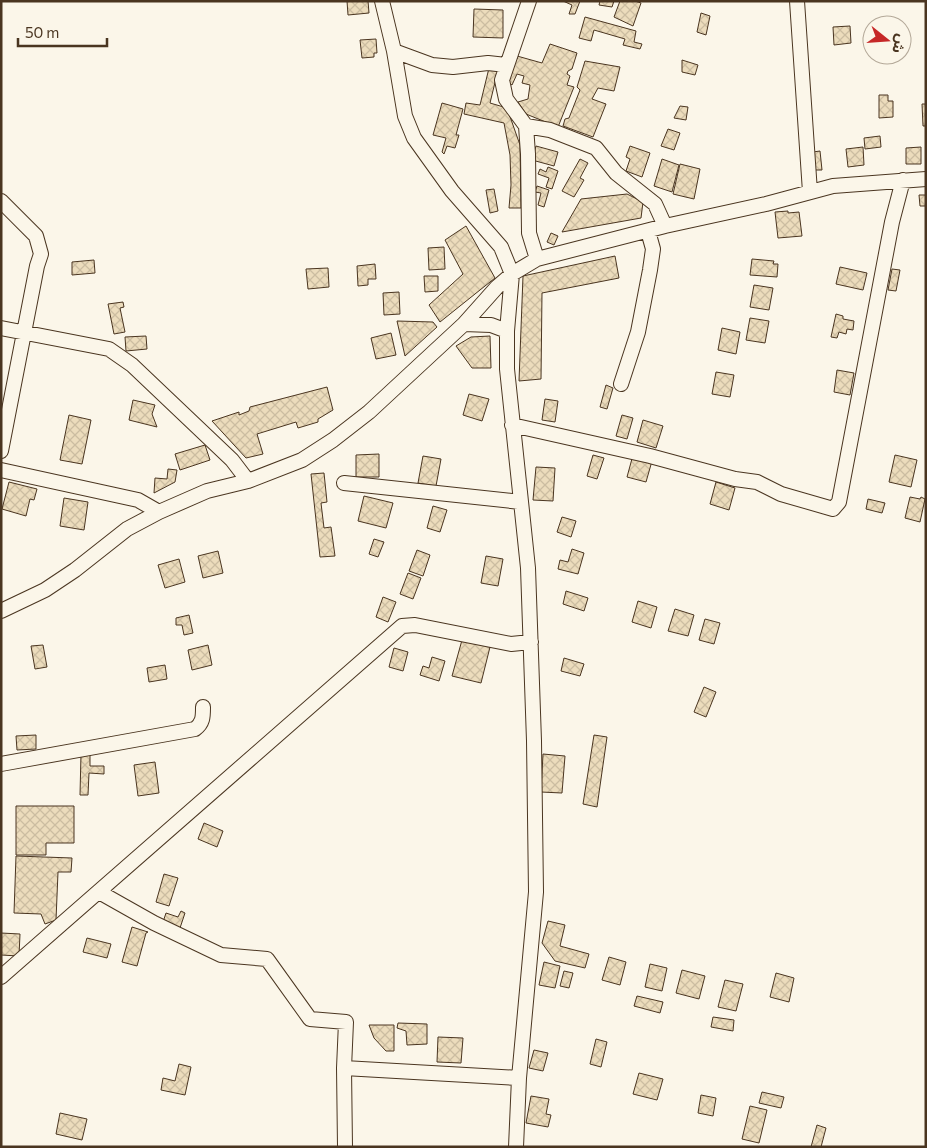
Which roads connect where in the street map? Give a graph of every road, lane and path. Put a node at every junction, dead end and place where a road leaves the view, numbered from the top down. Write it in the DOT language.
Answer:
graph roads {
  1 [pos="382,1"];
  2 [pos="528,1"];
  3 [pos="797,1"];
  4 [pos="394,51"];
  5 [pos="506,65"];
  6 [pos="526,126"];
  7 [pos="926,179"];
  8 [pos="904,180"];
  9 [pos="810,192"];
  10 [pos="1,201"];
  11 [pos="665,226"];
  12 [pos="648,231"];
  13 [pos="537,259"];
  14 [pos="512,274"];
  15 [pos="464,324"];
  16 [pos="1,328"];
  17 [pos="507,331"];
  18 [pos="24,333"];
  19 [pos="622,384"];
  20 [pos="512,424"];
  21 [pos="1,451"];
  22 [pos="1,470"];
  23 [pos="248,481"];
  24 [pos="344,483"];
  25 [pos="520,502"];
  26 [pos="159,512"];
  27 [pos="1,611"];
  28 [pos="532,642"];
  29 [pos="203,708"];
  30 [pos="1,764"];
  31 [pos="99,892"];
  32 [pos="1,977"];
  33 [pos="344,1068"];
  34 [pos="519,1078"];
  35 [pos="345,1147"];
  36 [pos="516,1147"];
  1 -- 4 [label="street"];
  2 -- 5 [label="street"];
  3 -- 9 [label="street"];
  4 -- 5 [label="street"];
  4 -- 14 [label="street"];
  5 -- 6 [label="street"];
  6 -- 11 [label="street"];
  6 -- 13 [label="street"];
  7 -- 8 [label="street"];
  8 -- 9 [label="street"];
  8 -- 20 [label="street"];
  9 -- 11 [label="street"];
  10 -- 18 [label="street"];
  11 -- 12 [label="street"];
  12 -- 13 [label="street"];
  12 -- 19 [label="street"];
  13 -- 14 [label="street"];
  14 -- 15 [label="street"];
  14 -- 17 [label="street"];
  15 -- 17 [label="street"];
  15 -- 23 [label="street"];
  16 -- 18 [label="street"];
  17 -- 20 [label="street"];
  18 -- 21 [label="street"];
  18 -- 23 [label="street"];
  20 -- 25 [label="street"];
  22 -- 26 [label="street"];
  23 -- 26 [label="street"];
  24 -- 25 [label="street"];
  25 -- 28 [label="street"];
  26 -- 27 [label="street"];
  28 -- 31 [label="street"];
  28 -- 34 [label="street"];
  29 -- 30 [label="street"];
  31 -- 32 [label="street"];
  31 -- 33 [label="street"];
  33 -- 34 [label="street"];
  33 -- 35 [label="street"];
  34 -- 36 [label="street"];
}
